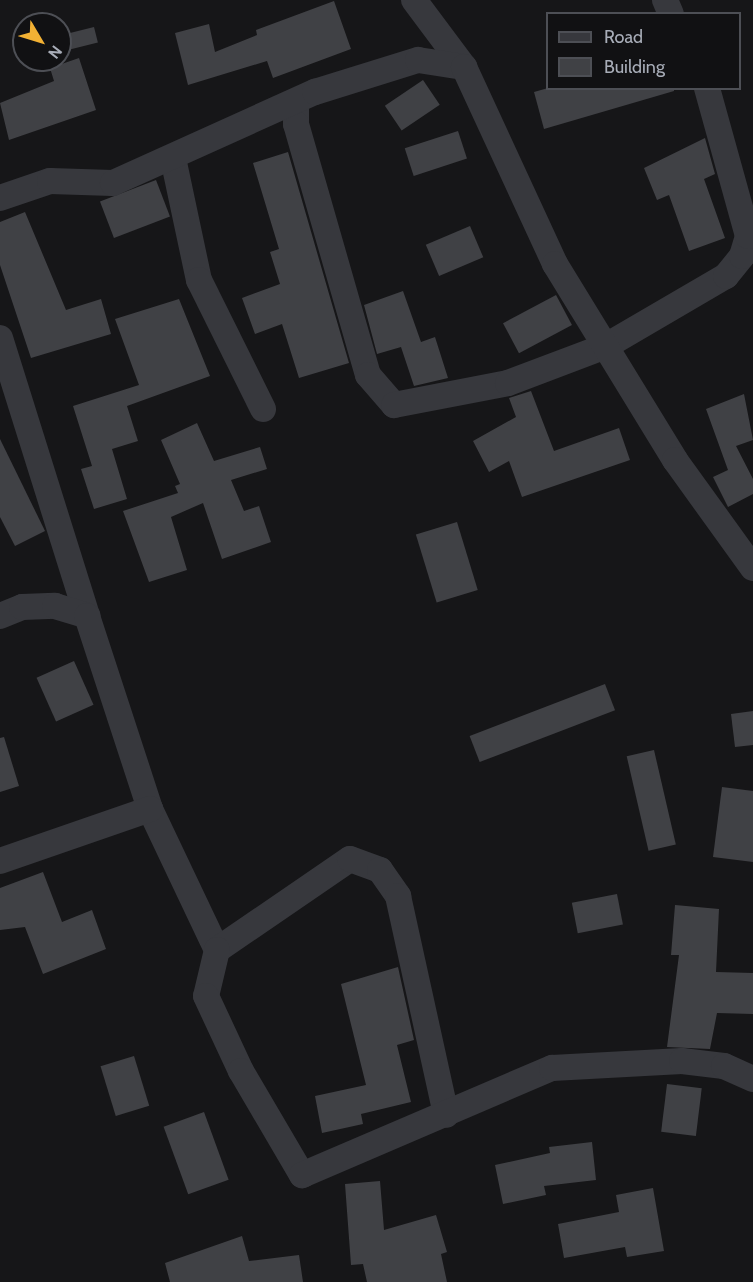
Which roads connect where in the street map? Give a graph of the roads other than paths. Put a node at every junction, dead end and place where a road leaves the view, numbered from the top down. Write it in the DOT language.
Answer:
graph roads {
  1 [pos="414,0"];
  2 [pos="464,67"];
  3 [pos="708,90"];
  4 [pos="296,102"];
  5 [pos="173,158"];
  6 [pos="743,167"];
  7 [pos="0,198"];
  8 [pos="0,338"];
  9 [pos="606,346"];
  10 [pos="262,409"];
  11 [pos="753,568"];
  12 [pos="0,616"];
  13 [pos="87,616"];
  14 [pos="150,809"];
  15 [pos="0,861"];
  16 [pos="217,950"];
  17 [pos="753,1079"];
  18 [pos="446,1115"];
  1 -- 2 [label="street"];
  2 -- 4 [label="street"];
  2 -- 9 [label="street"];
  3 -- 6 [label="street"];
  4 -- 5 [label="street"];
  4 -- 9 [label="street"];
  5 -- 7 [label="street"];
  5 -- 10 [label="street"];
  6 -- 9 [label="street"];
  8 -- 13 [label="street"];
  9 -- 11 [label="street"];
  12 -- 13 [label="street"];
  13 -- 14 [label="street"];
  14 -- 15 [label="street"];
  14 -- 16 [label="street"];
  16 -- 18 [label="street"];
  16 -- 18 [label="street"];
  17 -- 18 [label="street"];
}
